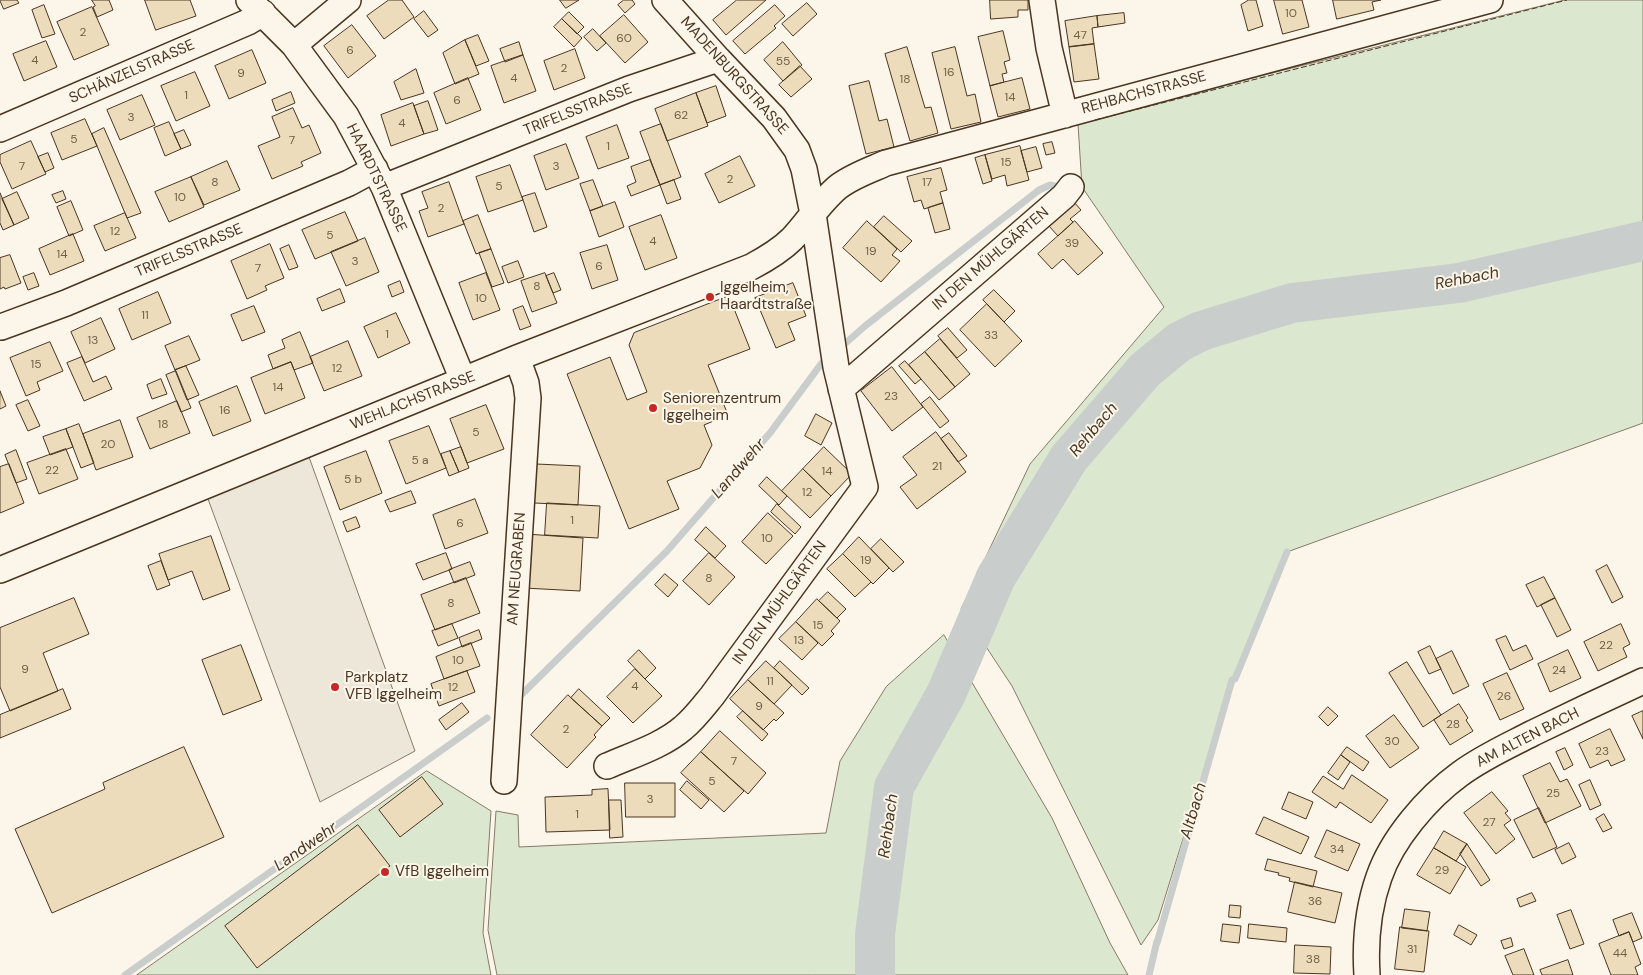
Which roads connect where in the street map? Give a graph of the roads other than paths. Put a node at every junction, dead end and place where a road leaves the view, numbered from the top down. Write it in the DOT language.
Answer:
graph roads {
  1 [pos="348,0"];
  2 [pos="665,0"];
  3 [pos="1042,0"];
  4 [pos="1490,0"];
  5 [pos="256,7"];
  6 [pos="294,45"];
  7 [pos="718,59"];
  8 [pos="1065,115"];
  9 [pos="0,130"];
  10 [pos="379,178"];
  11 [pos="1071,187"];
  12 [pos="813,214"];
  13 [pos="1,327"];
  14 [pos="517,358"];
  15 [pos="837,368"];
  16 [pos="462,380"];
  17 [pos="0,570"];
  18 [pos="1643,681"];
  19 [pos="607,766"];
  20 [pos="504,781"];
  21 [pos="1367,975"];
  1 -- 6 [label="street"];
  2 -- 7 [label="street, MADENBURGSTRASSE"];
  3 -- 8 [label="street"];
  4 -- 8 [label="street, REHBACHSTRASSE"];
  5 -- 6 [label="street, HAARDTSTRASSE"];
  5 -- 9 [label="street, SCHÄNZELSTRASSE"];
  6 -- 10 [label="street, HAARDTSTRASSE"];
  7 -- 10 [label="street, TRIFELSSTRASSE"];
  7 -- 12 [label="street, MADENBURGSTRASSE"];
  8 -- 12 [label="street, REHBACHSTRASSE"];
  10 -- 13 [label="street, TRIFELSSTRASSE"];
  10 -- 16 [label="street, HAARDTSTRASSE"];
  11 -- 15 [label="street, IN DEN MÜHLGÄRTEN"];
  12 -- 14 [label="street, WEHLACHSTRASSE"];
  12 -- 15 [label="street, IN DEN MÜHLGÄRTEN"];
  14 -- 16 [label="street, WEHLACHSTRASSE"];
  14 -- 20 [label="street, AM NEUGRABEN"];
  15 -- 19 [label="street, IN DEN MÜHLGÄRTEN"];
  16 -- 17 [label="street, WEHLACHSTRASSE"];
  18 -- 21 [label="street, AM ALTEN BACH"];
}
